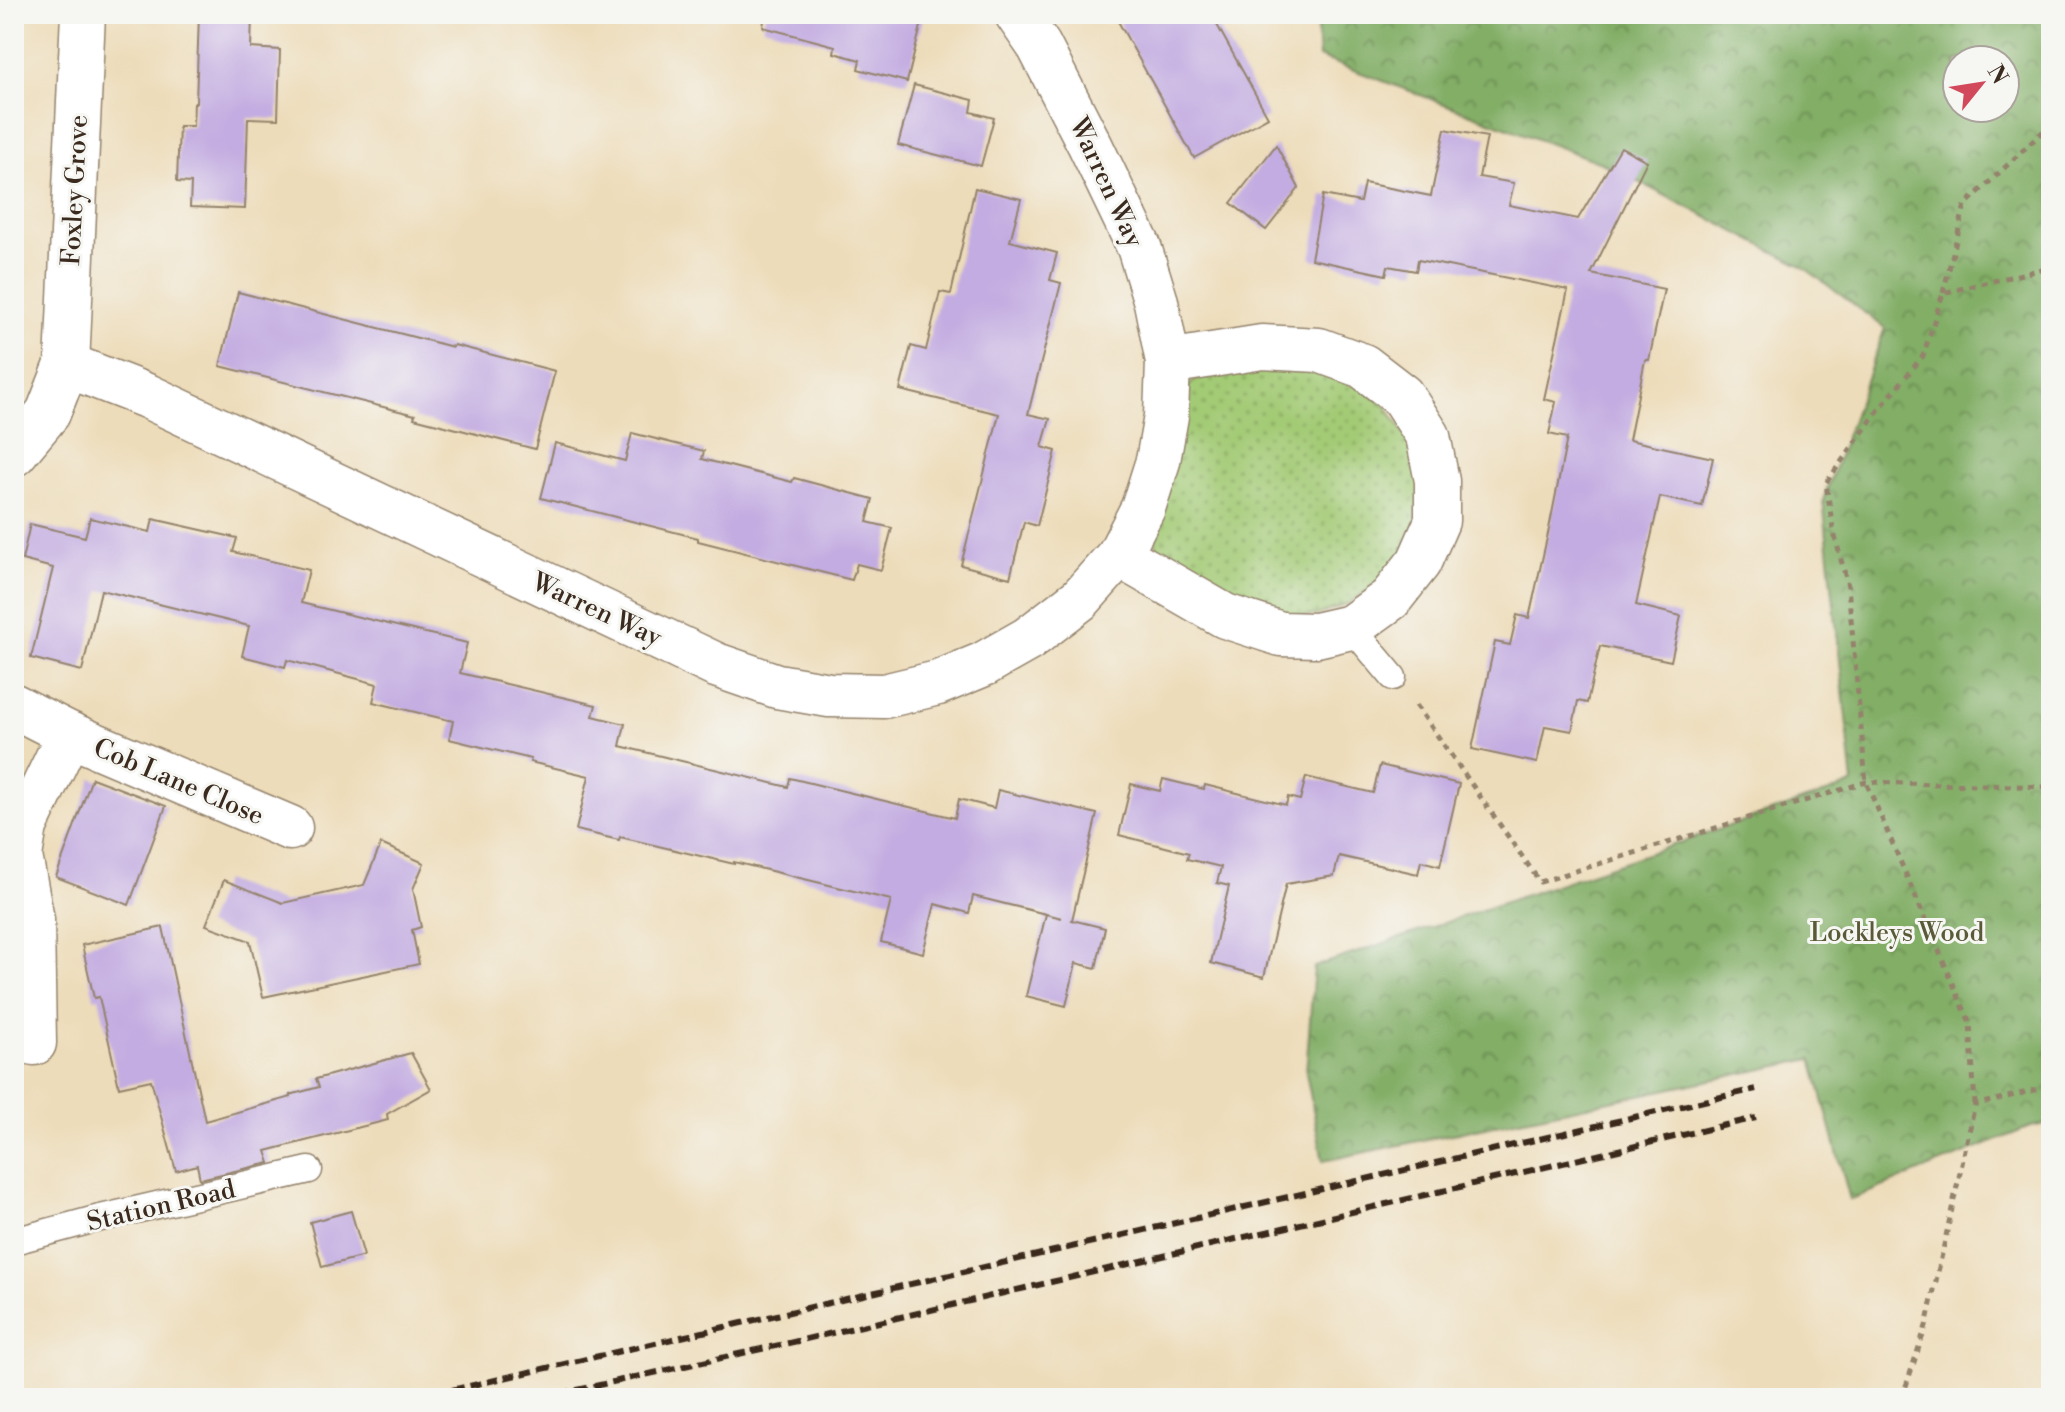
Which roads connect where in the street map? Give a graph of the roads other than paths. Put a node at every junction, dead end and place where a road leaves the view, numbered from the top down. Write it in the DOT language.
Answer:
graph roads {
  1 [pos="83,14"];
  2 [pos="1017,14"];
  3 [pos="1168,362"];
  4 [pos="67,365"];
  5 [pos="14,454"];
  6 [pos="1119,555"];
  7 [pos="1351,627"];
  8 [pos="1393,677"];
  9 [pos="14,706"];
  10 [pos="69,734"];
  11 [pos="290,828"];
  12 [pos="34,1043"];
  13 [pos="309,1170"];
  14 [pos="14,1241"];
  1 -- 4 [label="street, Foxley Grove"];
  2 -- 3 [label="street, Warren Way"];
  3 -- 6 [label="street, Warren Way"];
  3 -- 7 [label="street"];
  4 -- 5 [label="street, Foxley Grove"];
  4 -- 6 [label="street, Warren Way"];
  6 -- 7 [label="street"];
  7 -- 8 [label="lane"];
  9 -- 10 [label="street, Cob Lane Close"];
  10 -- 11 [label="street, Cob Lane Close"];
  10 -- 12 [label="street, Cob Lane Close"];
  13 -- 14 [label="lane, Station Road"];
}
